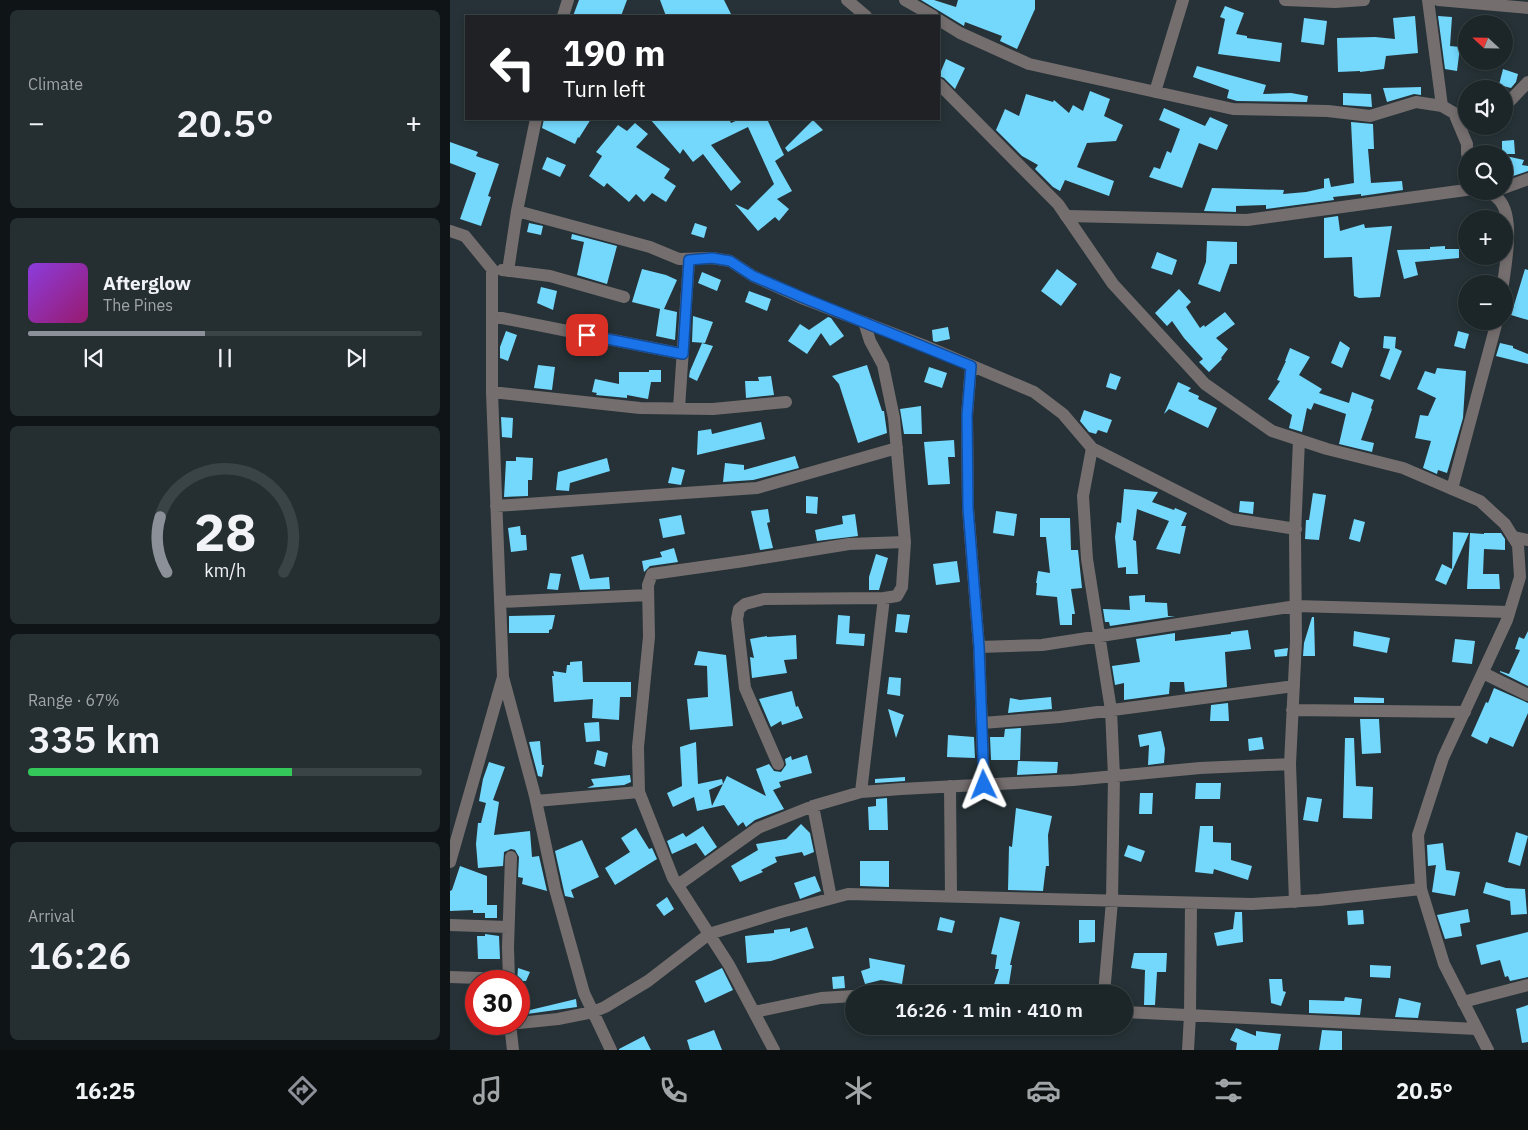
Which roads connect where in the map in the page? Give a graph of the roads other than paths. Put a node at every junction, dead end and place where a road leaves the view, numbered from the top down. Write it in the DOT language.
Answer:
graph roads {
  1 [pos="568,0"];
  2 [pos="847,0"];
  3 [pos="905,0"];
  4 [pos="1183,0"];
  5 [pos="1285,0"];
  6 [pos="1364,0"];
  7 [pos="1428,0"];
  8 [pos="1438,0"];
  9 [pos="1443,0"];
  10 [pos="1528,8"];
  11 [pos="563,15"];
  12 [pos="865,15"];
  13 [pos="930,15"];
  14 [pos="940,21"];
  15 [pos="1528,82"];
  16 [pos="940,85"];
  17 [pos="1155,92"];
  18 [pos="1522,95"];
  19 [pos="1442,106"];
  20 [pos="1458,118"];
  21 [pos="536,120"];
  22 [pos="1528,179"];
  23 [pos="1513,185"];
  24 [pos="1458,191"];
  25 [pos="1500,200"];
  26 [pos="517,211"];
  27 [pos="1066,216"];
  28 [pos="450,231"];
  29 [pos="689,260"];
  30 [pos="492,269"];
  31 [pos="508,271"];
  32 [pos="1504,275"];
  33 [pos="624,297"];
  34 [pos="492,316"];
  35 [pos="864,322"];
  36 [pos="1495,330"];
  37 [pos="683,354"];
  38 [pos="971,366"];
  39 [pos="492,392"];
  40 [pos="786,402"];
  41 [pos="679,408"];
  42 [pos="1299,440"];
  43 [pos="897,448"];
  44 [pos="1092,448"];
  45 [pos="1452,489"];
  46 [pos="496,506"];
  47 [pos="1296,529"];
  48 [pos="1513,537"];
  49 [pos="1528,540"];
  50 [pos="905,542"];
  51 [pos="648,595"];
  52 [pos="884,598"];
  53 [pos="500,602"];
  54 [pos="1296,606"];
  55 [pos="1509,612"];
  56 [pos="1100,636"];
  57 [pos="979,647"];
  58 [pos="1482,673"];
  59 [pos="503,677"];
  60 [pos="1294,686"];
  61 [pos="1528,695"];
  62 [pos="1111,710"];
  63 [pos="1292,710"];
  64 [pos="1464,712"];
  65 [pos="982,723"];
  66 [pos="778,764"];
  67 [pos="1290,764"];
  68 [pos="1114,776"];
  69 [pos="984,785"];
  70 [pos="950,786"];
  71 [pos="638,792"];
  72 [pos="861,792"];
  73 [pos="536,801"];
  74 [pos="813,806"];
  75 [pos="511,856"];
  76 [pos="450,862"];
  77 [pos="678,886"];
  78 [pos="1421,889"];
  79 [pos="951,897"];
  80 [pos="831,898"];
  81 [pos="1112,901"];
  82 [pos="1295,902"];
  83 [pos="1191,903"];
  84 [pos="450,926"];
  85 [pos="508,927"];
  86 [pos="709,934"];
  87 [pos="509,970"];
  88 [pos="450,976"];
  89 [pos="465,977"];
  90 [pos="1105,985"];
  91 [pos="1528,985"];
  92 [pos="845,997"];
  93 [pos="1463,1002"];
  94 [pos="593,1012"];
  95 [pos="754,1012"];
  96 [pos="1133,1012"];
  97 [pos="1190,1015"];
  98 [pos="530,1022"];
  99 [pos="1477,1029"];
  100 [pos="511,1035"];
  101 [pos="513,1050"];
  102 [pos="611,1050"];
  103 [pos="774,1050"];
  104 [pos="1188,1050"];
  105 [pos="1488,1050"];
  1 -- 11 [label="street"];
  2 -- 12 [label="street"];
  3 -- 13 [label="street"];
  4 -- 17 [label="street"];
  5 -- 6 [label="street"];
  7 -- 19 [label="street"];
  8 -- 9 [label="street"];
  9 -- 10 [label="street"];
  14 -- 17 [label="street"];
  15 -- 18 [label="street"];
  16 -- 27 [label="street"];
  17 -- 19 [label="street"];
  19 -- 20 [label="street"];
  21 -- 26 [label="street"];
  22 -- 23 [label="street"];
  24 -- 27 [label="street"];
  25 -- 32 [label="street"];
  26 -- 29 [label="street"];
  26 -- 31 [label="street"];
  27 -- 42 [label="street"];
  28 -- 30 [label="street"];
  29 -- 35 [label="street"];
  29 -- 37 [label="street"];
  30 -- 31 [label="street"];
  30 -- 34 [label="street"];
  31 -- 33 [label="street"];
  34 -- 37 [label="street"];
  34 -- 39 [label="street"];
  35 -- 38 [label="street"];
  35 -- 43 [label="street"];
  36 -- 45 [label="street"];
  37 -- 41 [label="street"];
  38 -- 44 [label="street"];
  38 -- 57 [label="street"];
  39 -- 41 [label="street"];
  39 -- 46 [label="street"];
  40 -- 41 [label="street"];
  42 -- 45 [label="street"];
  42 -- 47 [label="street"];
  43 -- 46 [label="street"];
  43 -- 50 [label="street"];
  44 -- 47 [label="street"];
  44 -- 56 [label="street"];
  45 -- 48 [label="street"];
  46 -- 53 [label="street"];
  47 -- 54 [label="street"];
  48 -- 49 [label="street"];
  48 -- 55 [label="street"];
  50 -- 51 [label="street"];
  50 -- 52 [label="street"];
  51 -- 53 [label="street"];
  51 -- 71 [label="street"];
  52 -- 66 [label="street"];
  52 -- 72 [label="street"];
  53 -- 59 [label="street"];
  54 -- 55 [label="street"];
  54 -- 56 [label="street"];
  54 -- 60 [label="street"];
  55 -- 58 [label="street"];
  56 -- 57 [label="street"];
  56 -- 62 [label="street"];
  57 -- 65 [label="street"];
  58 -- 61 [label="street"];
  58 -- 64 [label="street"];
  59 -- 73 [label="street"];
  59 -- 76 [label="street"];
  60 -- 62 [label="street"];
  60 -- 63 [label="street"];
  62 -- 65 [label="street"];
  62 -- 68 [label="street"];
  63 -- 64 [label="street"];
  63 -- 67 [label="street"];
  64 -- 78 [label="street"];
  65 -- 69 [label="street"];
  67 -- 68 [label="street"];
  67 -- 82 [label="street"];
  68 -- 69 [label="street"];
  68 -- 81 [label="street"];
  69 -- 70 [label="street"];
  70 -- 72 [label="street"];
  70 -- 79 [label="street"];
  71 -- 73 [label="street"];
  71 -- 77 [label="street"];
  72 -- 74 [label="street"];
  73 -- 94 [label="street"];
  74 -- 77 [label="street"];
  74 -- 80 [label="street"];
  75 -- 85 [label="street"];
  77 -- 86 [label="street"];
  78 -- 82 [label="street"];
  78 -- 93 [label="street"];
  79 -- 80 [label="street"];
  79 -- 81 [label="street"];
  80 -- 86 [label="street"];
  81 -- 83 [label="street"];
  81 -- 90 [label="street"];
  82 -- 83 [label="street"];
  83 -- 97 [label="street"];
  84 -- 85 [label="street"];
  85 -- 87 [label="street"];
  86 -- 94 [label="street"];
  86 -- 95 [label="street"];
  88 -- 89 [label="street"];
  91 -- 93 [label="street"];
  92 -- 95 [label="street"];
  93 -- 99 [label="street"];
  94 -- 98 [label="street"];
  94 -- 102 [label="street"];
  95 -- 103 [label="street"];
  96 -- 97 [label="street"];
  97 -- 99 [label="street"];
  97 -- 104 [label="street"];
  99 -- 105 [label="street"];
  100 -- 101 [label="street"];
}
